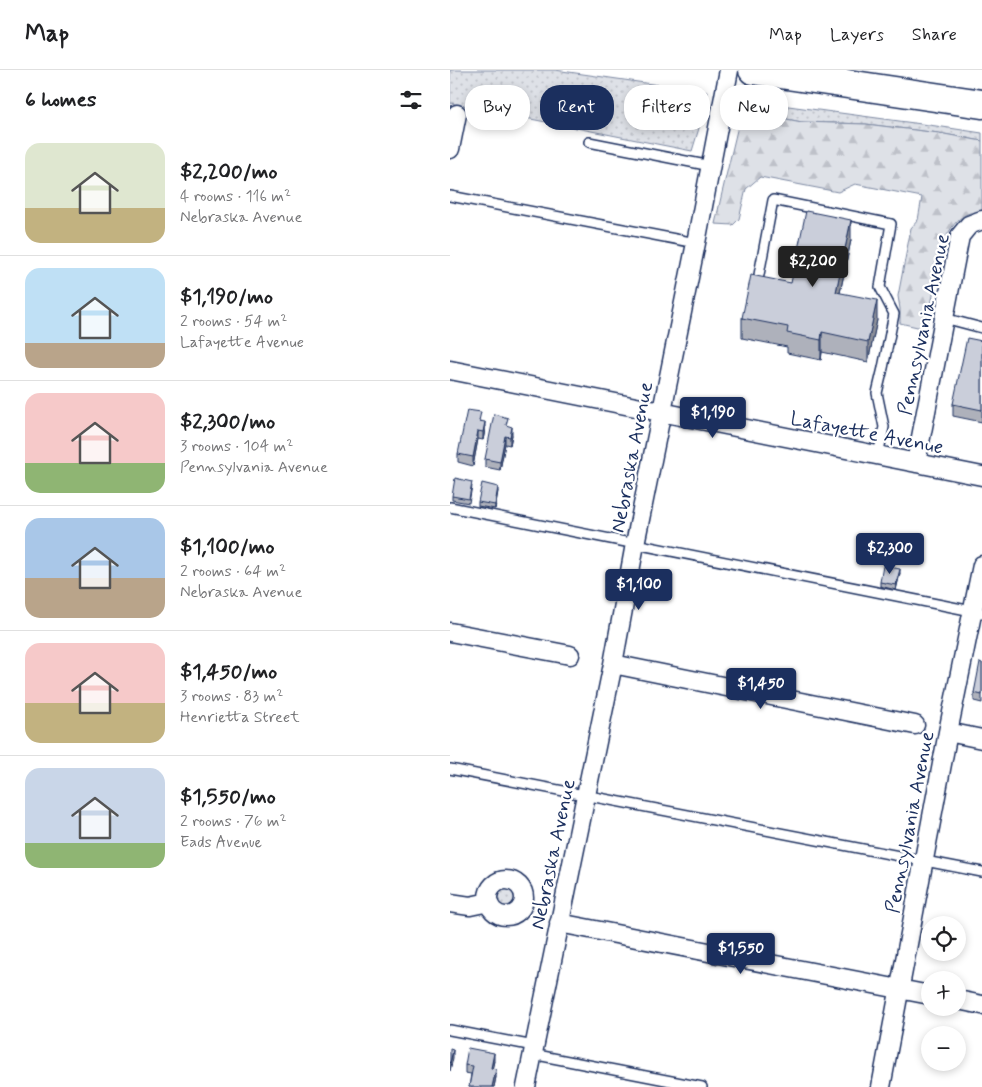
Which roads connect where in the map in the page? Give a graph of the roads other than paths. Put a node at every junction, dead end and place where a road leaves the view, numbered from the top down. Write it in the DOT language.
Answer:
graph roads {
  1 [pos="729,70"];
  2 [pos="753,70"];
  3 [pos="982,104"];
  4 [pos="457,114"];
  5 [pos="589,142"];
  6 [pos="450,149"];
  7 [pos="711,166"];
  8 [pos="450,196"];
  9 [pos="976,222"];
  10 [pos="696,244"];
  11 [pos="758,280"];
  12 [pos="944,318"];
  13 [pos="982,328"];
  14 [pos="450,370"];
  15 [pos="662,412"];
  16 [pos="878,456"];
  17 [pos="916,463"];
  18 [pos="982,476"];
  19 [pos="450,507"];
  20 [pos="635,544"];
  21 [pos="982,565"];
  22 [pos="977,612"];
  23 [pos="450,632"];
  24 [pos="570,655"];
  25 [pos="613,664"];
  26 [pos="915,725"];
  27 [pos="948,732"];
  28 [pos="982,739"];
  29 [pos="450,769"];
  30 [pos="586,796"];
  31 [pos="924,861"];
  32 [pos="982,872"];
  33 [pos="489,902"];
  34 [pos="450,903"];
  35 [pos="559,923"];
  36 [pos="900,989"];
  37 [pos="921,993"];
  38 [pos="966,1002"];
  39 [pos="982,1005"];
  40 [pos="450,1030"];
  41 [pos="533,1050"];
  42 [pos="526,1087"];
  43 [pos="702,1087"];
  44 [pos="881,1087"];
  1 -- 7 [label="street, Nebraska Avenue"];
  2 -- 3 [label="highway"];
  4 -- 6 [label="street"];
  5 -- 7 [label="lane"];
  7 -- 10 [label="street, Nebraska Avenue"];
  8 -- 10 [label="lane"];
  9 -- 12 [label="street, Pennsylvania Avenue"];
  10 -- 15 [label="street, Nebraska Avenue"];
  11 -- 16 [label="lane"];
  12 -- 13 [label="lane"];
  12 -- 17 [label="street, Pennsylvania Avenue"];
  14 -- 15 [label="street, Lafayette Avenue"];
  15 -- 16 [label="street, Lafayette Avenue"];
  15 -- 20 [label="street, Nebraska Avenue"];
  16 -- 17 [label="street, Lafayette Avenue"];
  17 -- 18 [label="street, Lafayette Avenue"];
  19 -- 20 [label="lane"];
  20 -- 22 [label="lane"];
  20 -- 25 [label="street, Nebraska Avenue"];
  21 -- 22 [label="street, Pennsylvania Avenue"];
  22 -- 27 [label="street, Pennsylvania Avenue"];
  23 -- 24 [label="street"];
  25 -- 26 [label="street"];
  25 -- 30 [label="street, Nebraska Avenue"];
  27 -- 28 [label="street"];
  27 -- 31 [label="street, Pennsylvania Avenue"];
  29 -- 30 [label="lane"];
  30 -- 31 [label="lane"];
  30 -- 35 [label="street, Nebraska Avenue"];
  31 -- 32 [label="lane"];
  31 -- 36 [label="street, Pennsylvania Avenue"];
  33 -- 34 [label="street"];
  35 -- 36 [label="street"];
  35 -- 41 [label="street, Nebraska Avenue"];
  36 -- 37 [label="street"];
  36 -- 44 [label="street, Pennsylvania Avenue"];
  38 -- 39 [label="street"];
  40 -- 41 [label="lane"];
  41 -- 42 [label="street, Nebraska Avenue"];
  41 -- 43 [label="lane"];
}
